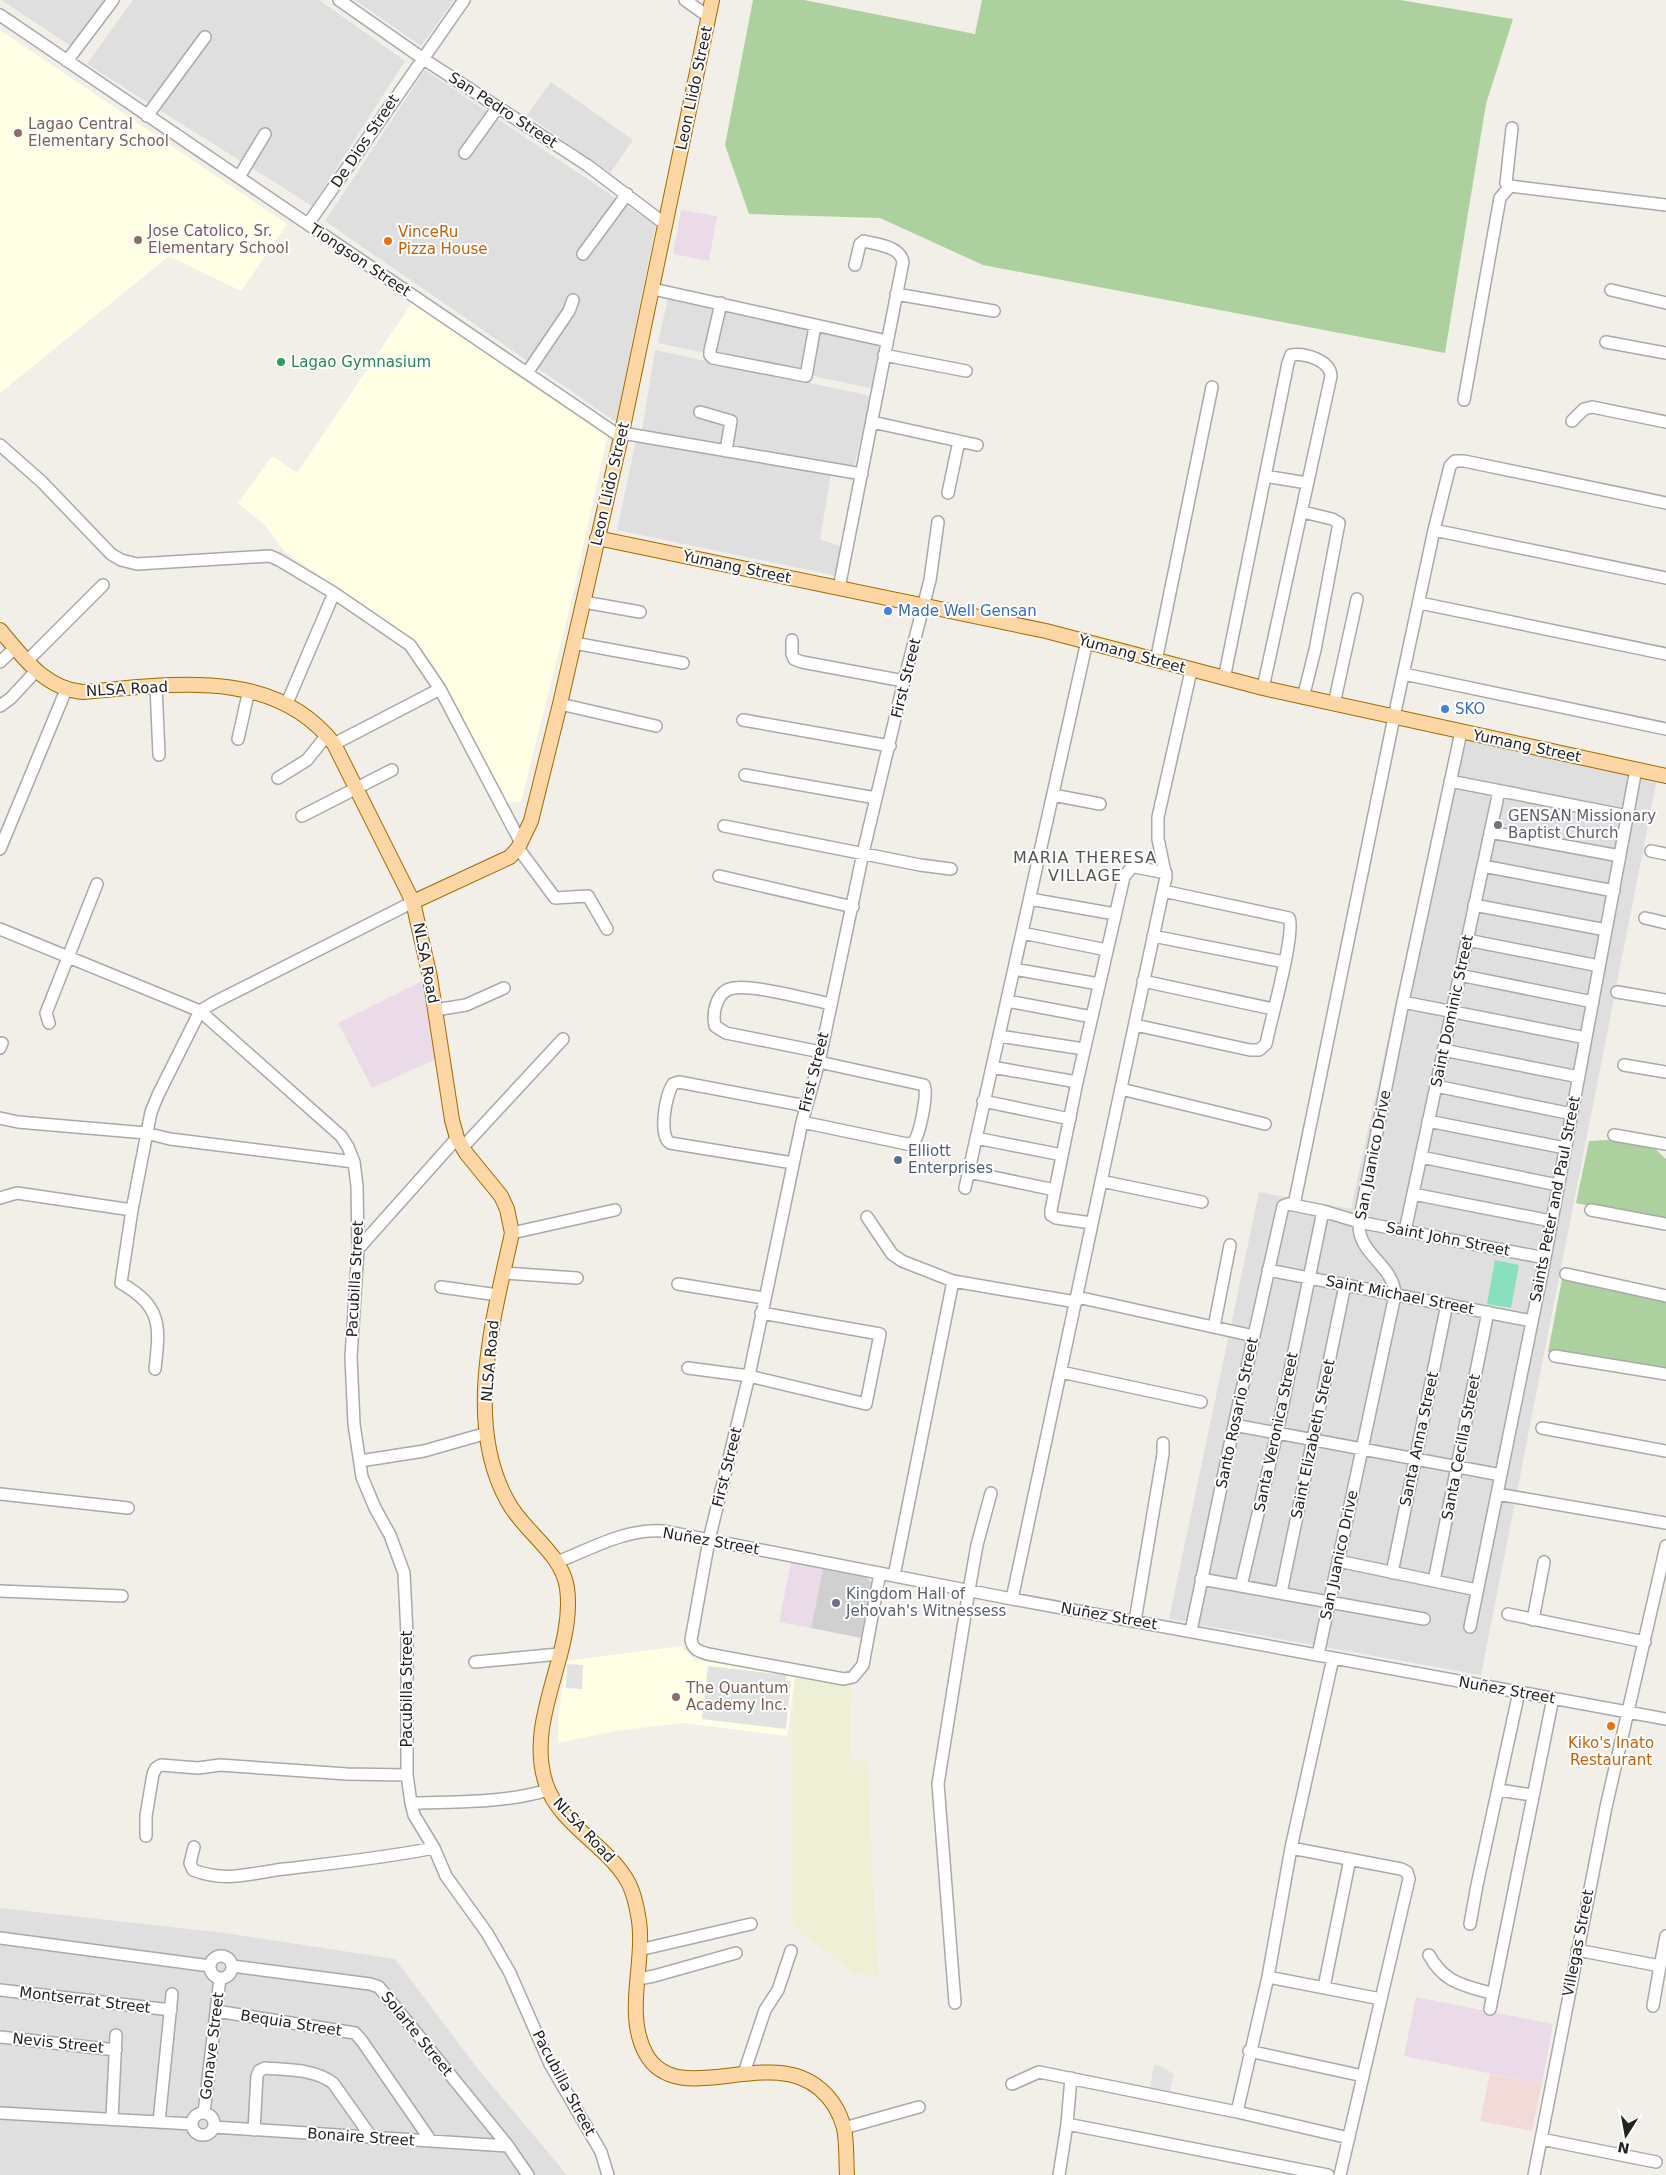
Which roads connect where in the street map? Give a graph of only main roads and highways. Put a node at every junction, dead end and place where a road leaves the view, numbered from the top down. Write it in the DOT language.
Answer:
graph roads {
  1 [pos="712,0"];
  2 [pos="597,538"];
  3 [pos="0,630"];
  4 [pos="1666,776"];
  5 [pos="413,902"];
  6 [pos="847,2175"];
  1 -- 2 [label="main road, Leon Llido Street"];
  2 -- 4 [label="main road, Yumang Street"];
  2 -- 5 [label="main road, Leon Llido Street"];
  3 -- 5 [label="main road, NLSA Road"];
  5 -- 6 [label="main road, NLSA Road"];
}
